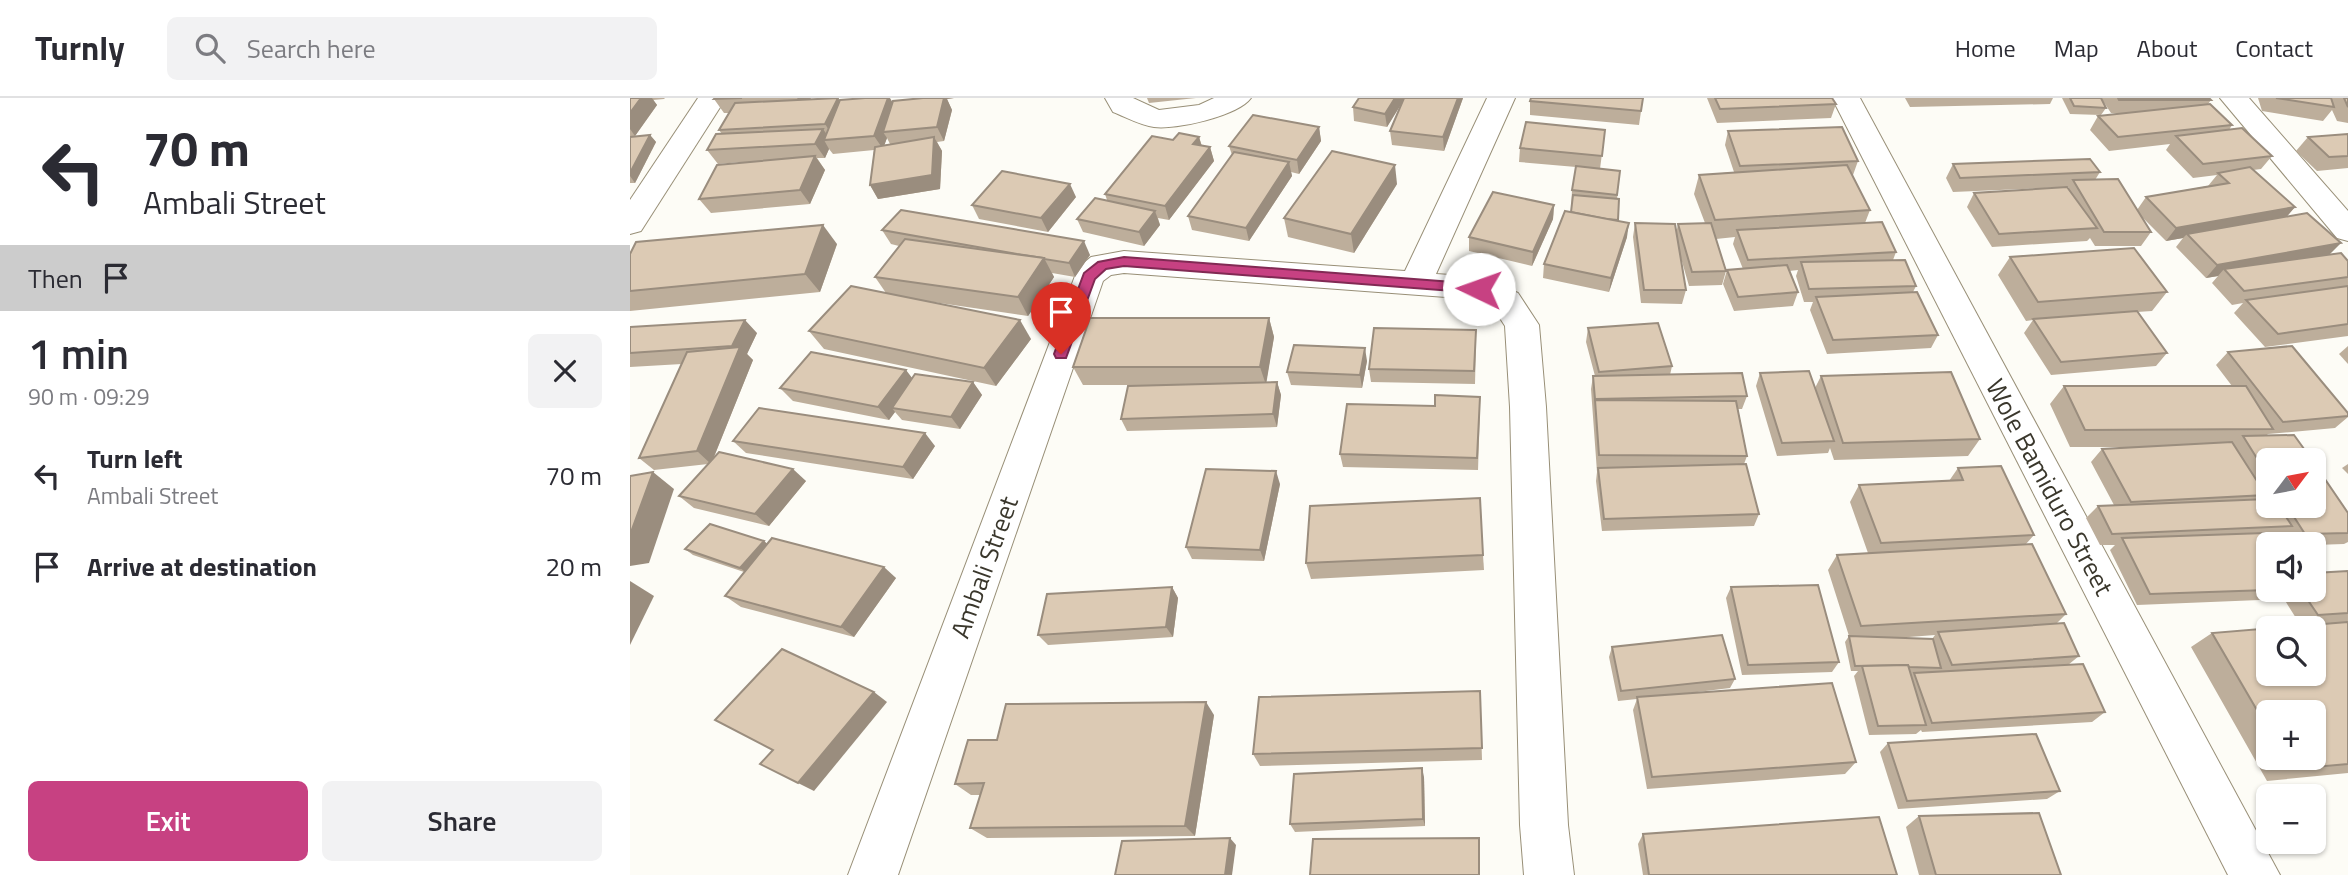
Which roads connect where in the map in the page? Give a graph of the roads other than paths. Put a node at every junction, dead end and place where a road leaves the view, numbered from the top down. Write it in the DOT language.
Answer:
graph roads {
  1 [pos="712,98"];
  2 [pos="1119,98"];
  3 [pos="1237,98"];
  4 [pos="1502,98"];
  5 [pos="1846,98"];
  6 [pos="2234,98"];
  7 [pos="630,224"];
  8 [pos="2348,230"];
  9 [pos="1415,285"];
  10 [pos="873,875"];
  11 [pos="1549,875"];
  12 [pos="2255,875"];
  1 -- 7 [label="street"];
  2 -- 3 [label="street"];
  4 -- 9 [label="street"];
  5 -- 12 [label="street, Wole Bamiduro Street"];
  6 -- 8 [label="street"];
  9 -- 10 [label="street, Ambali Street"];
  9 -- 11 [label="street"];
}
